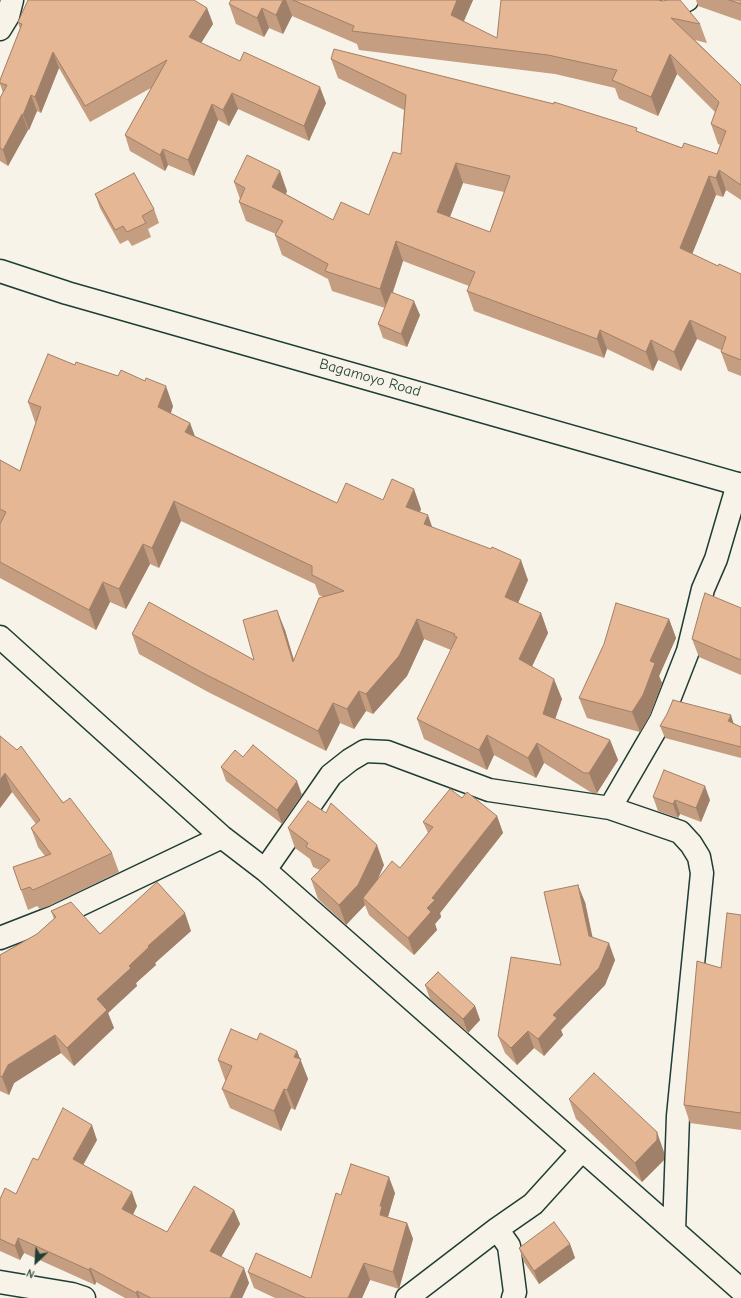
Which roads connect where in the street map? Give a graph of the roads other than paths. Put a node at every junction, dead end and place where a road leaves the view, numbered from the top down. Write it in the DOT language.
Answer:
graph roads {
  1 [pos="12,0"];
  2 [pos="0,29"];
  3 [pos="0,271"];
  4 [pos="740,484"];
  5 [pos="0,637"];
  6 [pos="610,808"];
  7 [pos="222,837"];
  8 [pos="264,870"];
  9 [pos="0,938"];
  10 [pos="582,1150"];
  11 [pos="497,1229"];
  12 [pos="674,1231"];
  13 [pos="0,1282"];
  14 [pos="741,1290"];
  15 [pos="84,1298"];
  16 [pos="407,1298"];
  17 [pos="514,1298"];
  1 -- 2 [label="main road"];
  3 -- 4 [label="main road, Bagamoyo Road"];
  4 -- 6 [label="main road"];
  5 -- 7 [label="main road"];
  6 -- 8 [label="main road"];
  6 -- 12 [label="main road"];
  7 -- 8 [label="main road"];
  7 -- 9 [label="main road"];
  8 -- 10 [label="main road"];
  10 -- 11 [label="main road"];
  10 -- 12 [label="main road"];
  11 -- 16 [label="main road"];
  11 -- 17 [label="main road"];
  12 -- 14 [label="main road"];
  13 -- 15 [label="main road"];
}
